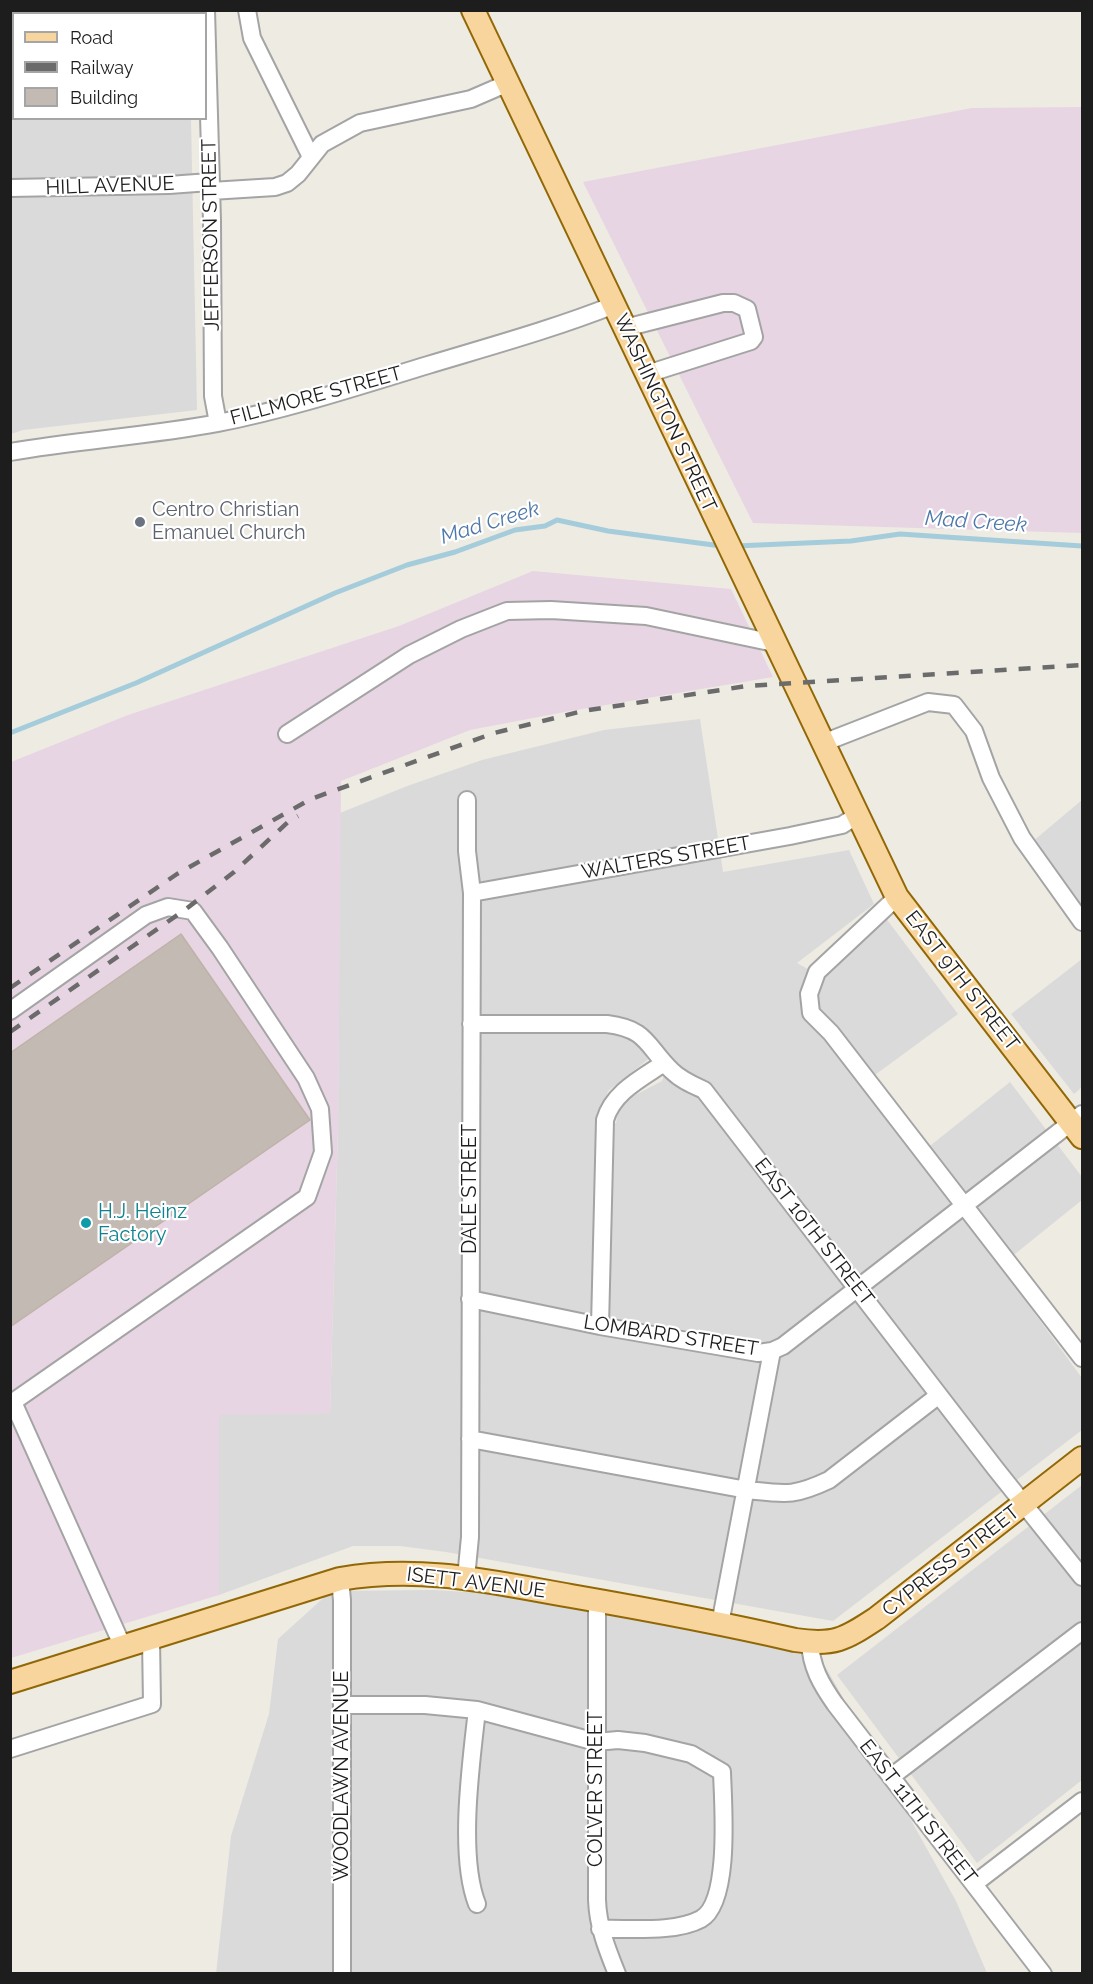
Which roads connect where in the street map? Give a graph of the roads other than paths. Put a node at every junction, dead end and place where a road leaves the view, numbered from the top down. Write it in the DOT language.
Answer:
graph roads {
  1 [pos="247,10"];
  2 [pos="473,10"];
  3 [pos="207,45"];
  4 [pos="508,83"];
  5 [pos="311,157"];
  6 [pos="211,186"];
  7 [pos="10,188"];
  8 [pos="614,305"];
  9 [pos="625,328"];
  10 [pos="647,374"];
  11 [pos="218,423"];
  12 [pos="10,452"];
  13 [pos="774,643"];
  14 [pos="287,734"];
  15 [pos="823,743"];
  16 [pos="467,800"];
  17 [pos="858,815"];
  18 [pos="471,893"];
  19 [pos="897,897"];
  20 [pos="1083,922"];
  21 [pos="10,1011"];
  22 [pos="471,1024"];
  23 [pos="664,1063"];
  24 [pos="1079,1124"];
  25 [pos="964,1205"];
  26 [pos="856,1288"];
  27 [pos="470,1299"];
  28 [pos="600,1326"];
  29 [pos="772,1351"];
  30 [pos="1083,1358"];
  31 [pos="939,1395"];
  32 [pos="12,1403"];
  33 [pos="470,1439"];
  34 [pos="1083,1458"];
  35 [pos="747,1490"];
  36 [pos="1024,1504"];
  37 [pos="466,1578"];
  38 [pos="1083,1578"];
  39 [pos="340,1579"];
  40 [pos="597,1601"];
  41 [pos="720,1624"];
  42 [pos="1083,1631"];
  43 [pos="151,1639"];
  44 [pos="810,1642"];
  45 [pos="123,1647"];
  46 [pos="10,1682"];
  47 [pos="342,1705"];
  48 [pos="477,1710"];
  49 [pos="596,1742"];
  50 [pos="10,1749"];
  51 [pos="891,1777"];
  52 [pos="1082,1801"];
  53 [pos="974,1884"];
  54 [pos="477,1904"];
  55 [pos="600,1929"];
  56 [pos="342,1974"];
  57 [pos="617,1974"];
  58 [pos="1043,1974"];
  1 -- 5 [label="street"];
  2 -- 4 [label="main road, WASHINGTON STREET"];
  3 -- 6 [label="street, JEFFERSON STREET"];
  4 -- 5 [label="street, HILL AVENUE"];
  4 -- 8 [label="main road, WASHINGTON STREET"];
  5 -- 6 [label="street, HILL AVENUE"];
  6 -- 7 [label="street, HILL AVENUE"];
  6 -- 11 [label="street, JEFFERSON STREET"];
  8 -- 9 [label="main road, WASHINGTON STREET"];
  8 -- 11 [label="street, FILLMORE STREET"];
  9 -- 10 [label="main road, WASHINGTON STREET"];
  9 -- 10 [label="street"];
  10 -- 13 [label="main road, WASHINGTON STREET"];
  11 -- 12 [label="street, FILLMORE STREET"];
  13 -- 14 [label="street"];
  13 -- 15 [label="main road, WASHINGTON STREET"];
  15 -- 17 [label="main road, WASHINGTON STREET"];
  15 -- 20 [label="street"];
  16 -- 18 [label="street, DALE STREET"];
  17 -- 18 [label="street, WALTERS STREET"];
  17 -- 19 [label="main road, EAST 9TH STREET"];
  18 -- 22 [label="street, DALE STREET"];
  19 -- 24 [label="main road, EAST 9TH STREET"];
  19 -- 25 [label="street"];
  21 -- 32 [label="street"];
  22 -- 23 [label="street, EAST 10TH STREET"];
  22 -- 27 [label="street, DALE STREET"];
  23 -- 26 [label="street, EAST 10TH STREET"];
  23 -- 28 [label="street"];
  24 -- 25 [label="street, LOMBARD STREET"];
  25 -- 26 [label="street, LOMBARD STREET"];
  25 -- 30 [label="street"];
  26 -- 29 [label="street, LOMBARD STREET"];
  26 -- 31 [label="street, EAST 10TH STREET"];
  27 -- 28 [label="street, LOMBARD STREET"];
  27 -- 33 [label="street, DALE STREET"];
  28 -- 29 [label="street, LOMBARD STREET"];
  29 -- 35 [label="street"];
  31 -- 35 [label="street"];
  31 -- 36 [label="street, EAST 10TH STREET"];
  32 -- 45 [label="street"];
  33 -- 35 [label="street"];
  33 -- 37 [label="street, DALE STREET"];
  34 -- 36 [label="main road, CYPRESS STREET"];
  35 -- 41 [label="street"];
  36 -- 38 [label="street, EAST 10TH STREET"];
  36 -- 44 [label="main road, CYPRESS STREET"];
  37 -- 39 [label="main road, ISETT AVENUE"];
  37 -- 40 [label="main road, ISETT AVENUE"];
  39 -- 43 [label="main road, ISETT AVENUE"];
  39 -- 47 [label="street, WOODLAWN AVENUE"];
  40 -- 41 [label="main road, ISETT AVENUE"];
  40 -- 49 [label="street, COLVER STREET"];
  41 -- 44 [label="main road, ISETT AVENUE"];
  42 -- 51 [label="street"];
  43 -- 45 [label="main road, ISETT AVENUE"];
  43 -- 50 [label="street"];
  44 -- 51 [label="street, EAST 11TH STREET"];
  45 -- 46 [label="main road, ISETT AVENUE"];
  47 -- 48 [label="street"];
  47 -- 56 [label="street, WOODLAWN AVENUE"];
  48 -- 49 [label="street"];
  48 -- 54 [label="street"];
  49 -- 55 [label="street, COLVER STREET"];
  49 -- 55 [label="street"];
  51 -- 53 [label="street, EAST 11TH STREET"];
  52 -- 53 [label="street"];
  53 -- 58 [label="street, EAST 11TH STREET"];
  55 -- 57 [label="street, COLVER STREET"];
}
